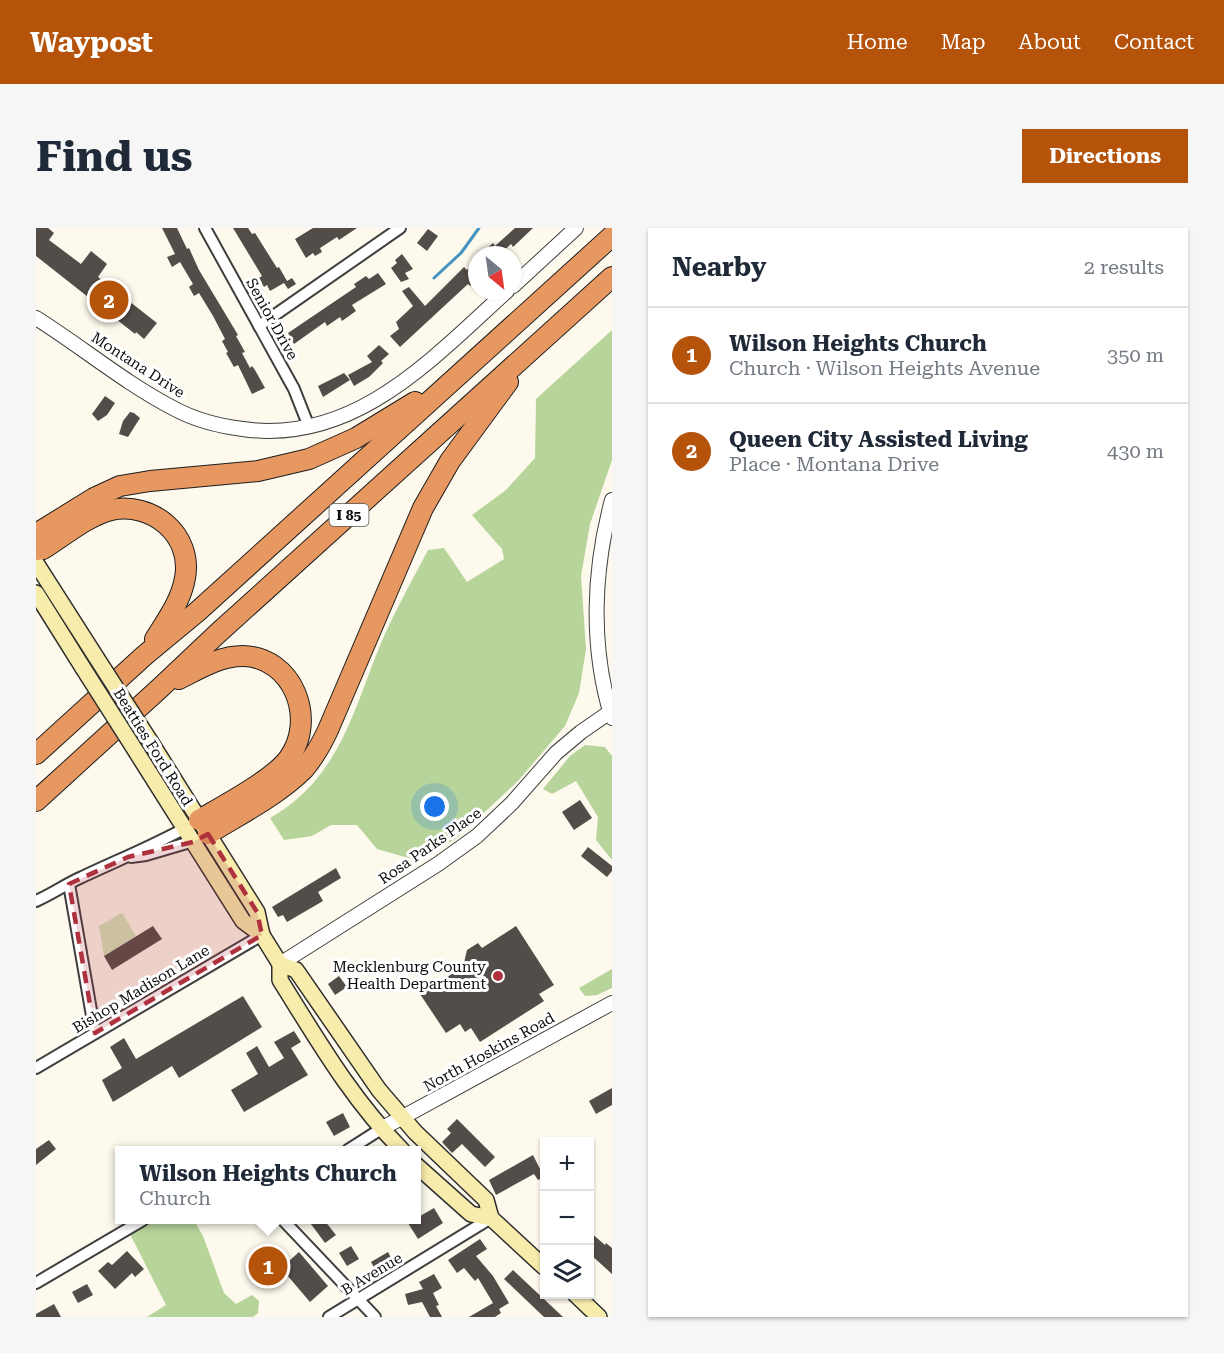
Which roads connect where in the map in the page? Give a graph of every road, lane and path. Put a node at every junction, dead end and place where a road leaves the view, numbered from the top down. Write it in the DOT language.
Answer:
graph roads {
  1 [pos="205,228"];
  2 [pos="400,228"];
  3 [pos="576,228"];
  4 [pos="612,236"];
  5 [pos="612,277"];
  6 [pos="522,278"];
  7 [pos="497,300"];
  8 [pos="36,318"];
  9 [pos="259,326"];
  10 [pos="539,343"];
  11 [pos="461,373"];
  12 [pos="309,427"];
  13 [pos="612,500"];
  14 [pos="36,534"];
  15 [pos="36,550"];
  16 [pos="36,564"];
  17 [pos="36,593"];
  18 [pos="145,655"];
  19 [pos="160,688"];
  20 [pos="611,715"];
  21 [pos="36,754"];
  22 [pos="36,801"];
  23 [pos="196,831"];
  24 [pos="128,857"];
  25 [pos="69,884"];
  26 [pos="36,901"];
  27 [pos="262,935"];
  28 [pos="280,964"];
  29 [pos="612,1003"];
  30 [pos="95,1033"];
  31 [pos="36,1068"];
  32 [pos="402,1118"];
  33 [pos="381,1128"];
  34 [pos="354,1146"];
  35 [pos="398,1146"];
  36 [pos="421,1169"];
  37 [pos="491,1218"];
  38 [pos="136,1224"];
  39 [pos="287,1224"];
  40 [pos="540,1263"];
  41 [pos="36,1283"];
  42 [pos="580,1299"];
  43 [pos="357,1300"];
  44 [pos="329,1317"];
  45 [pos="375,1317"];
  46 [pos="599,1317"];
  1 -- 9 [label="street, Senior Drive"];
  2 -- 9 [label="street"];
  3 -- 6 [label="street"];
  4 -- 11 [label="highway, I 85"];
  5 -- 10 [label="highway, I 85"];
  7 -- 12 [label="street, Montana Drive"];
  8 -- 12 [label="street, Montana Drive"];
  9 -- 12 [label="street, Senior Drive"];
  10 -- 19 [label="highway, I 85"];
  10 -- 23 [label="highway"];
  11 -- 14 [label="highway"];
  11 -- 18 [label="highway, I 85"];
  13 -- 20 [label="street"];
  15 -- 18 [label="highway"];
  16 -- 23 [label="main road, Beatties Ford Road, bridge"];
  17 -- 23 [label="main road, Beatties Ford Road, bridge"];
  18 -- 21 [label="highway, I 85"];
  19 -- 22 [label="highway, I 85"];
  19 -- 23 [label="highway"];
  20 -- 28 [label="street, Rosa Parks Place"];
  23 -- 24 [label="street"];
  23 -- 24 [label="street"];
  23 -- 27 [label="main road, Beatties Ford Road"];
  24 -- 25 [label="street"];
  25 -- 26 [label="street"];
  25 -- 30 [label="street"];
  27 -- 28 [label="main road, Beatties Ford Road"];
  27 -- 30 [label="street, Bishop Madison Lane"];
  28 -- 32 [label="main road, Beatties Ford Road"];
  28 -- 33 [label="main road, Beatties Ford Road"];
  29 -- 32 [label="street, North Hoskins Road"];
  30 -- 31 [label="street, Bishop Madison Lane"];
  32 -- 33 [label="street, North Hoskins Road"];
  32 -- 37 [label="main road, Beatties Ford Road"];
  33 -- 34 [label="street"];
  33 -- 35 [label="main road, Beatties Ford Road"];
  36 -- 37 [label="main road, Beatties Ford Road"];
  37 -- 40 [label="main road, Beatties Ford Road"];
  37 -- 43 [label="street, B Avenue"];
  38 -- 41 [label="street"];
  39 -- 43 [label="street"];
  42 -- 46 [label="main road"];
  43 -- 44 [label="street, B Avenue"];
  43 -- 45 [label="street"];
}
